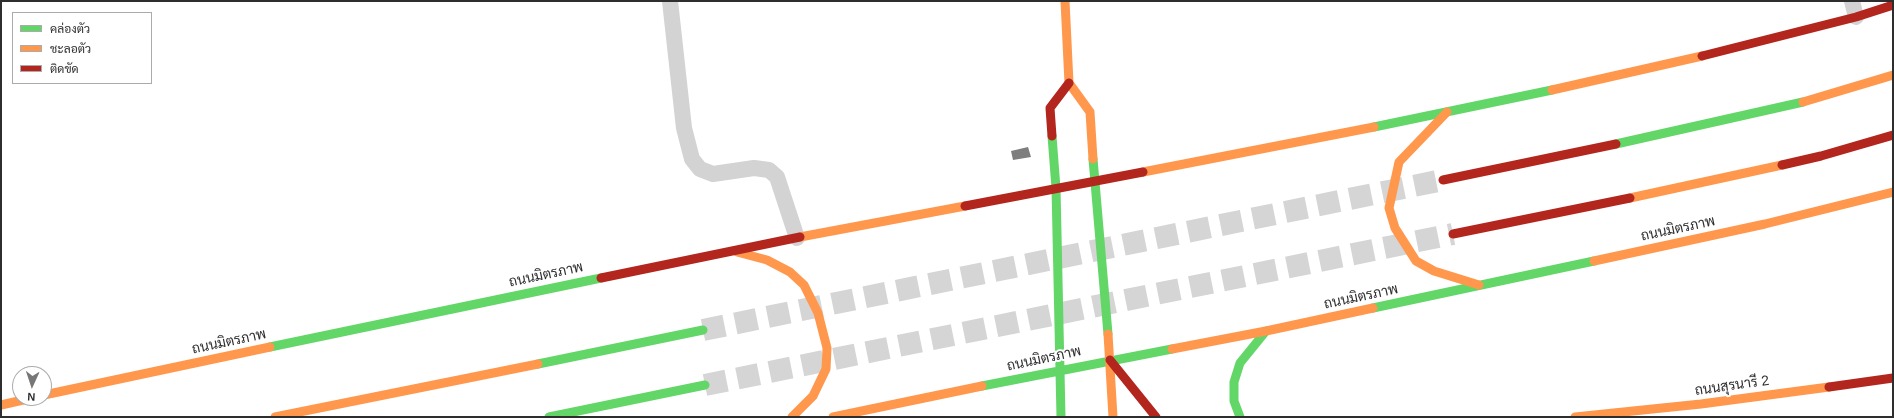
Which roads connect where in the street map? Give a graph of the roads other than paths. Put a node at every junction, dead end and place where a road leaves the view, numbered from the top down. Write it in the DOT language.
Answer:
graph roads {
  1 [pos="670,1"];
  2 [pos="1065,1"];
  3 [pos="1852,1"];
  4 [pos="1893,4"];
  5 [pos="1856,17"];
  6 [pos="1893,75"];
  7 [pos="1069,83"];
  8 [pos="1447,112"];
  9 [pos="1893,135"];
  10 [pos="1443,180"];
  11 [pos="1094,181"];
  12 [pos="1056,188"];
  13 [pos="1893,192"];
  14 [pos="1453,234"];
  15 [pos="796,238"];
  16 [pos="732,250"];
  17 [pos="1480,286"];
  18 [pos="703,330"];
  19 [pos="1266,332"];
  20 [pos="1110,360"];
  21 [pos="1059,370"];
  22 [pos="1893,378"];
  23 [pos="705,385"];
  24 [pos="52,393"];
  25 [pos="12,403"];
  26 [pos="1,405"];
  27 [pos="275,417"];
  28 [pos="549,417"];
  29 [pos="792,417"];
  30 [pos="833,417"];
  31 [pos="1061,417"];
  32 [pos="1113,417"];
  33 [pos="1156,417"];
  34 [pos="1240,417"];
  35 [pos="1575,417"];
  1 -- 15 [label="lane"];
  2 -- 7 [label="main road"];
  3 -- 5 [label="lane"];
  4 -- 5 [label="main road"];
  5 -- 8 [label="main road"];
  6 -- 10 [label="main road"];
  7 -- 11 [label="main road"];
  7 -- 12 [label="main road"];
  8 -- 11 [label="main road"];
  8 -- 17 [label="main road"];
  9 -- 14 [label="main road"];
  11 -- 12 [label="main road, ถนนมิตรภาพ"];
  11 -- 20 [label="main road"];
  12 -- 15 [label="main road, ถนนมิตรภาพ"];
  12 -- 21 [label="main road"];
  13 -- 17 [label="main road, ถนนมิตรภาพ"];
  15 -- 16 [label="main road, ถนนมิตรภาพ"];
  16 -- 24 [label="main road, ถนนมิตรภาพ"];
  16 -- 29 [label="main road"];
  17 -- 19 [label="main road, ถนนมิตรภาพ"];
  18 -- 27 [label="main road"];
  19 -- 20 [label="main road, ถนนมิตรภาพ"];
  19 -- 34 [label="main road"];
  20 -- 21 [label="main road, ถนนมิตรภาพ"];
  20 -- 32 [label="main road"];
  20 -- 33 [label="main road"];
  21 -- 30 [label="main road, ถนนมิตรภาพ"];
  21 -- 31 [label="main road"];
  22 -- 35 [label="main road, ถนนสุรนารี 2"];
  23 -- 28 [label="main road"];
  25 -- 26 [label="main road"];
}
